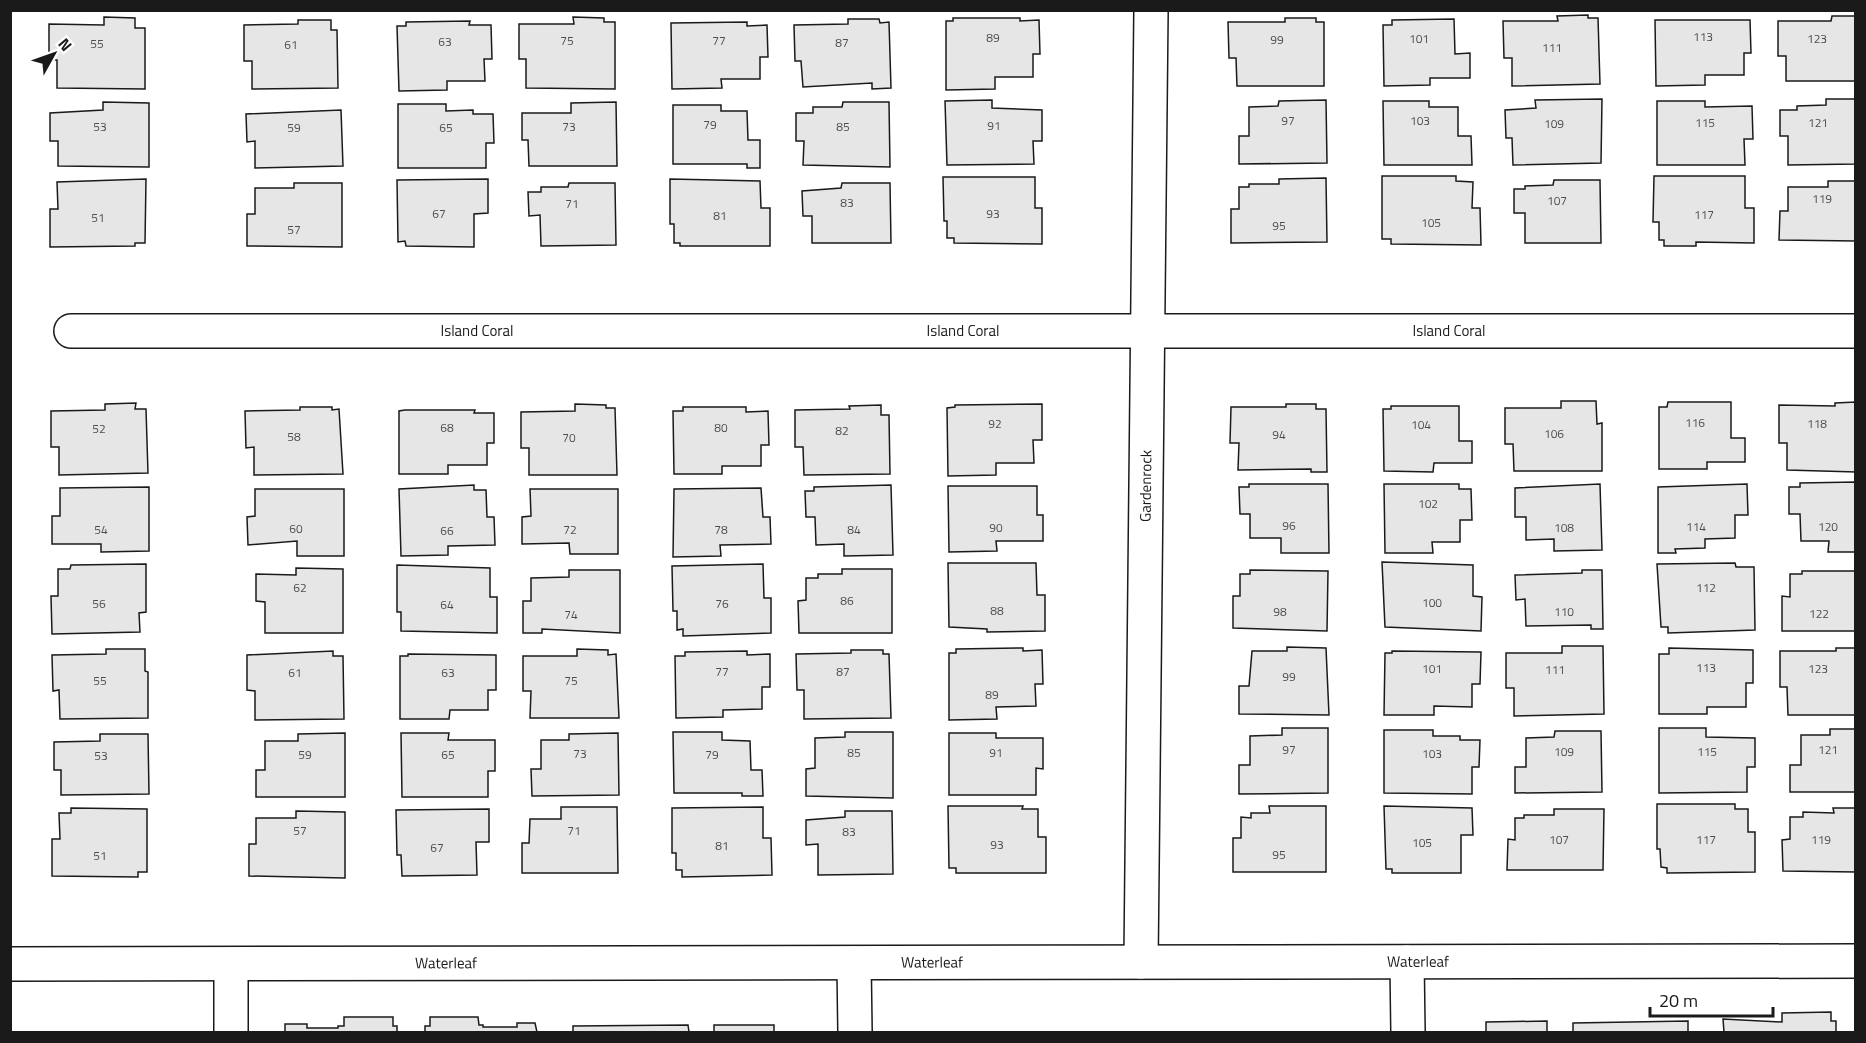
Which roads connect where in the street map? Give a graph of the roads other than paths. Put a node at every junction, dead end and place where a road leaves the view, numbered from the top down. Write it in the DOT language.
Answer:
graph roads {
  1 [pos="1151,10"];
  2 [pos="71,331"];
  3 [pos="1149,331"];
  4 [pos="1856,331"];
  5 [pos="1856,961"];
  6 [pos="1141,962"];
  7 [pos="1407,962"];
  8 [pos="854,963"];
  9 [pos="10,964"];
  10 [pos="231,964"];
  11 [pos="231,1032"];
  12 [pos="855,1032"];
  13 [pos="1408,1032"];
  1 -- 3 [label="street, Gardenrock"];
  2 -- 3 [label="street, Island Coral"];
  3 -- 4 [label="street, Island Coral"];
  3 -- 6 [label="street, Gardenrock"];
  5 -- 7 [label="street, Waterleaf"];
  6 -- 7 [label="street, Waterleaf"];
  6 -- 8 [label="street, Waterleaf"];
  7 -- 13 [label="street"];
  8 -- 10 [label="street, Waterleaf"];
  8 -- 12 [label="street"];
  9 -- 10 [label="street, Waterleaf"];
  10 -- 11 [label="street"];
}
